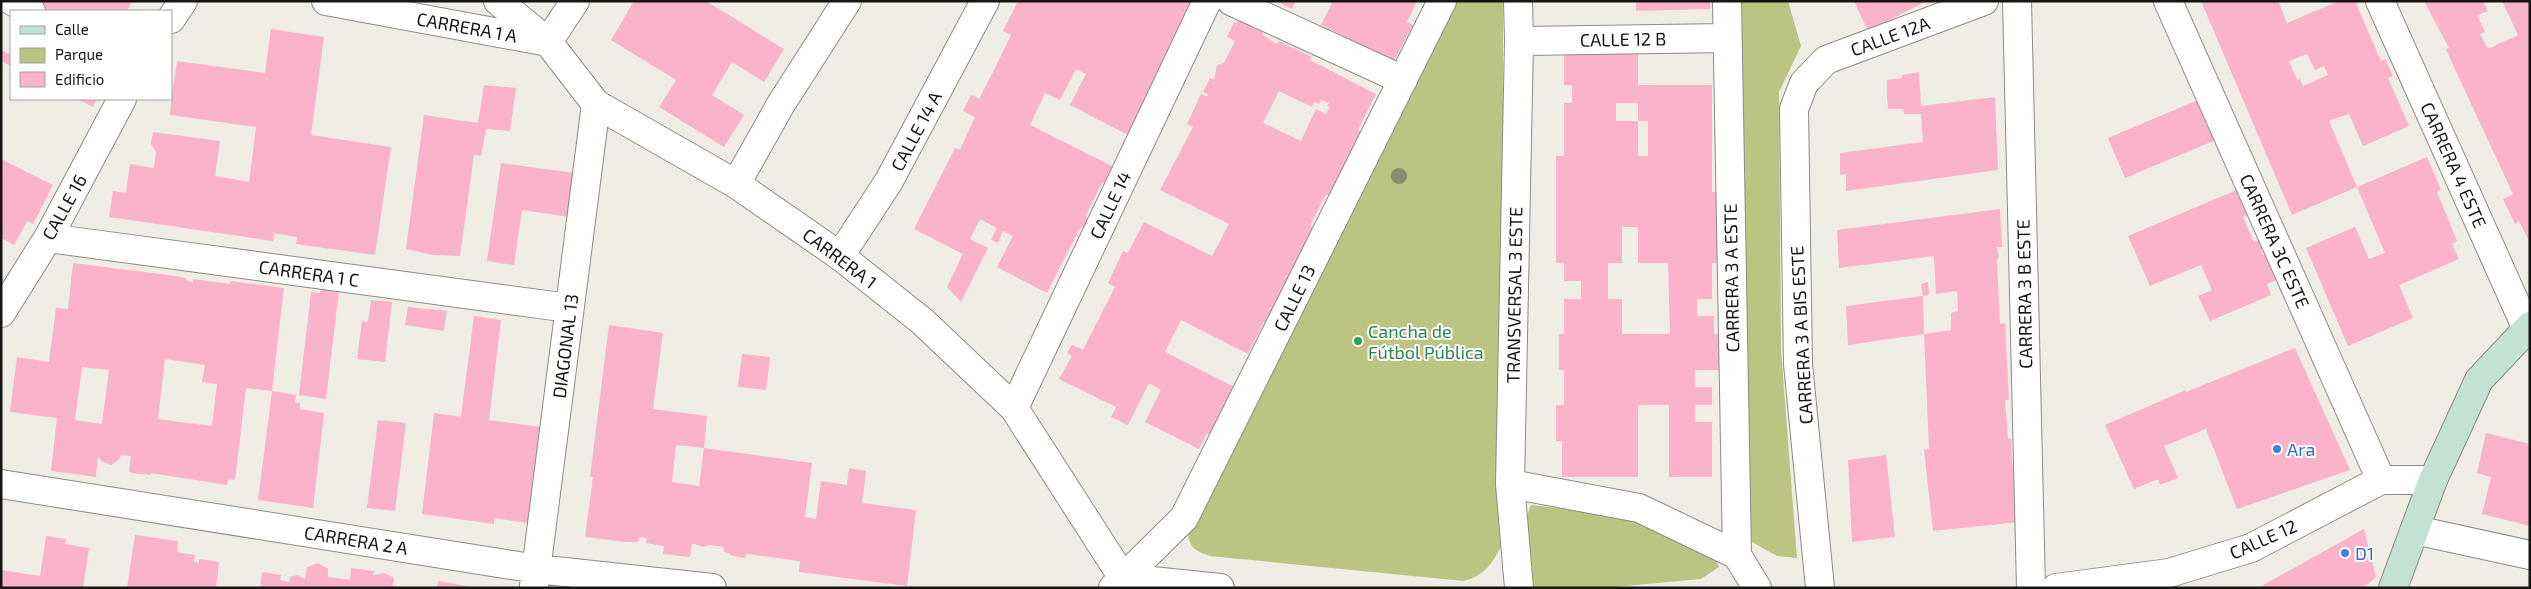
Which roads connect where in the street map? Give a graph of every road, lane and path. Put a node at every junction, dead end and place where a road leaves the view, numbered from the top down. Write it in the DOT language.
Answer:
graph roads {
  1 [pos="12,1"];
  2 [pos="183,1"];
  3 [pos="326,1"];
  4 [pos="498,1"];
  5 [pos="575,1"];
  6 [pos="847,1"];
  7 [pos="985,1"];
  8 [pos="1207,1"];
  9 [pos="1232,1"];
  10 [pos="1442,1"];
  11 [pos="1518,1"];
  12 [pos="1727,1"];
  13 [pos="1984,1"];
  14 [pos="2017,1"];
  15 [pos="2168,1"];
  16 [pos="2380,1"];
  17 [pos="29,10"];
  18 [pos="172,18"];
  19 [pos="1726,38"];
  20 [pos="1519,41"];
  21 [pos="548,42"];
  22 [pos="1403,80"];
  23 [pos="1804,83"];
  24 [pos="121,100"];
  25 [pos="596,104"];
  26 [pos="736,184"];
  27 [pos="48,238"];
  28 [pos="840,256"];
  29 [pos="569,308"];
  30 [pos="1,313"];
  31 [pos="2528,328"];
  32 [pos="1014,408"];
  33 [pos="2381,480"];
  34 [pos="2433,480"];
  35 [pos="1,484"];
  36 [pos="1510,484"];
  37 [pos="2415,530"];
  38 [pos="1737,555"];
  39 [pos="2530,555"];
  40 [pos="536,578"];
  41 [pos="1118,583"];
  42 [pos="712,588"];
  43 [pos="1220,588"];
  44 [pos="1519,588"];
  45 [pos="1757,588"];
  46 [pos="1820,588"];
  47 [pos="2031,588"];
  48 [pos="2056,588"];
  49 [pos="2393,588"];
  1 -- 17 [label="street"];
  2 -- 18 [label="street"];
  3 -- 21 [label="street, CARRERA 1 A"];
  4 -- 21 [label="street, CARRERA 1"];
  5 -- 21 [label="street"];
  6 -- 26 [label="street"];
  7 -- 28 [label="street, CALLE 14 A"];
  8 -- 32 [label="street, CALLE 14"];
  9 -- 22 [label="street"];
  10 -- 22 [label="street, CALLE 13"];
  11 -- 20 [label="street, TRANSVERSAL 3 ESTE"];
  12 -- 19 [label="street, CARRERA 3 A ESTE"];
  13 -- 23 [label="street, CALLE 12A"];
  14 -- 47 [label="street, CARRERA 3 B ESTE"];
  15 -- 33 [label="street, CARRERA 3C ESTE"];
  16 -- 31 [label="street, CARRERA 4 ESTE"];
  19 -- 20 [label="street, CALLE 12 B"];
  19 -- 38 [label="street, CARRERA 3 A ESTE"];
  20 -- 36 [label="street, TRANSVERSAL 3 ESTE"];
  21 -- 25 [label="street, CARRERA 1"];
  22 -- 41 [label="street, CALLE 13"];
  23 -- 46 [label="street, CARRERA 3 A BIS ESTE"];
  24 -- 27 [label="street, CALLE 16"];
  25 -- 26 [label="street, CARRERA 1"];
  25 -- 29 [label="street, DIAGONAL 13"];
  26 -- 28 [label="street, CARRERA 1"];
  27 -- 29 [label="street, CARRERA 1 C"];
  27 -- 30 [label="street, CALLE 16"];
  28 -- 32 [label="street, CARRERA 1"];
  29 -- 40 [label="street, DIAGONAL 13"];
  31 -- 34 [label="main road"];
  32 -- 41 [label="street, CARRERA 1"];
  33 -- 34 [label="street, CALLE 12"];
  33 -- 48 [label="street, CALLE 12"];
  34 -- 37 [label="main road"];
  35 -- 40 [label="street, CARRERA 2 A"];
  36 -- 38 [label="street"];
  36 -- 44 [label="street, TRANSVERSAL 3 ESTE"];
  37 -- 39 [label="street"];
  37 -- 49 [label="main road"];
  38 -- 45 [label="street"];
  40 -- 42 [label="street, CARRERA 2 A"];
  41 -- 43 [label="street"];
}
